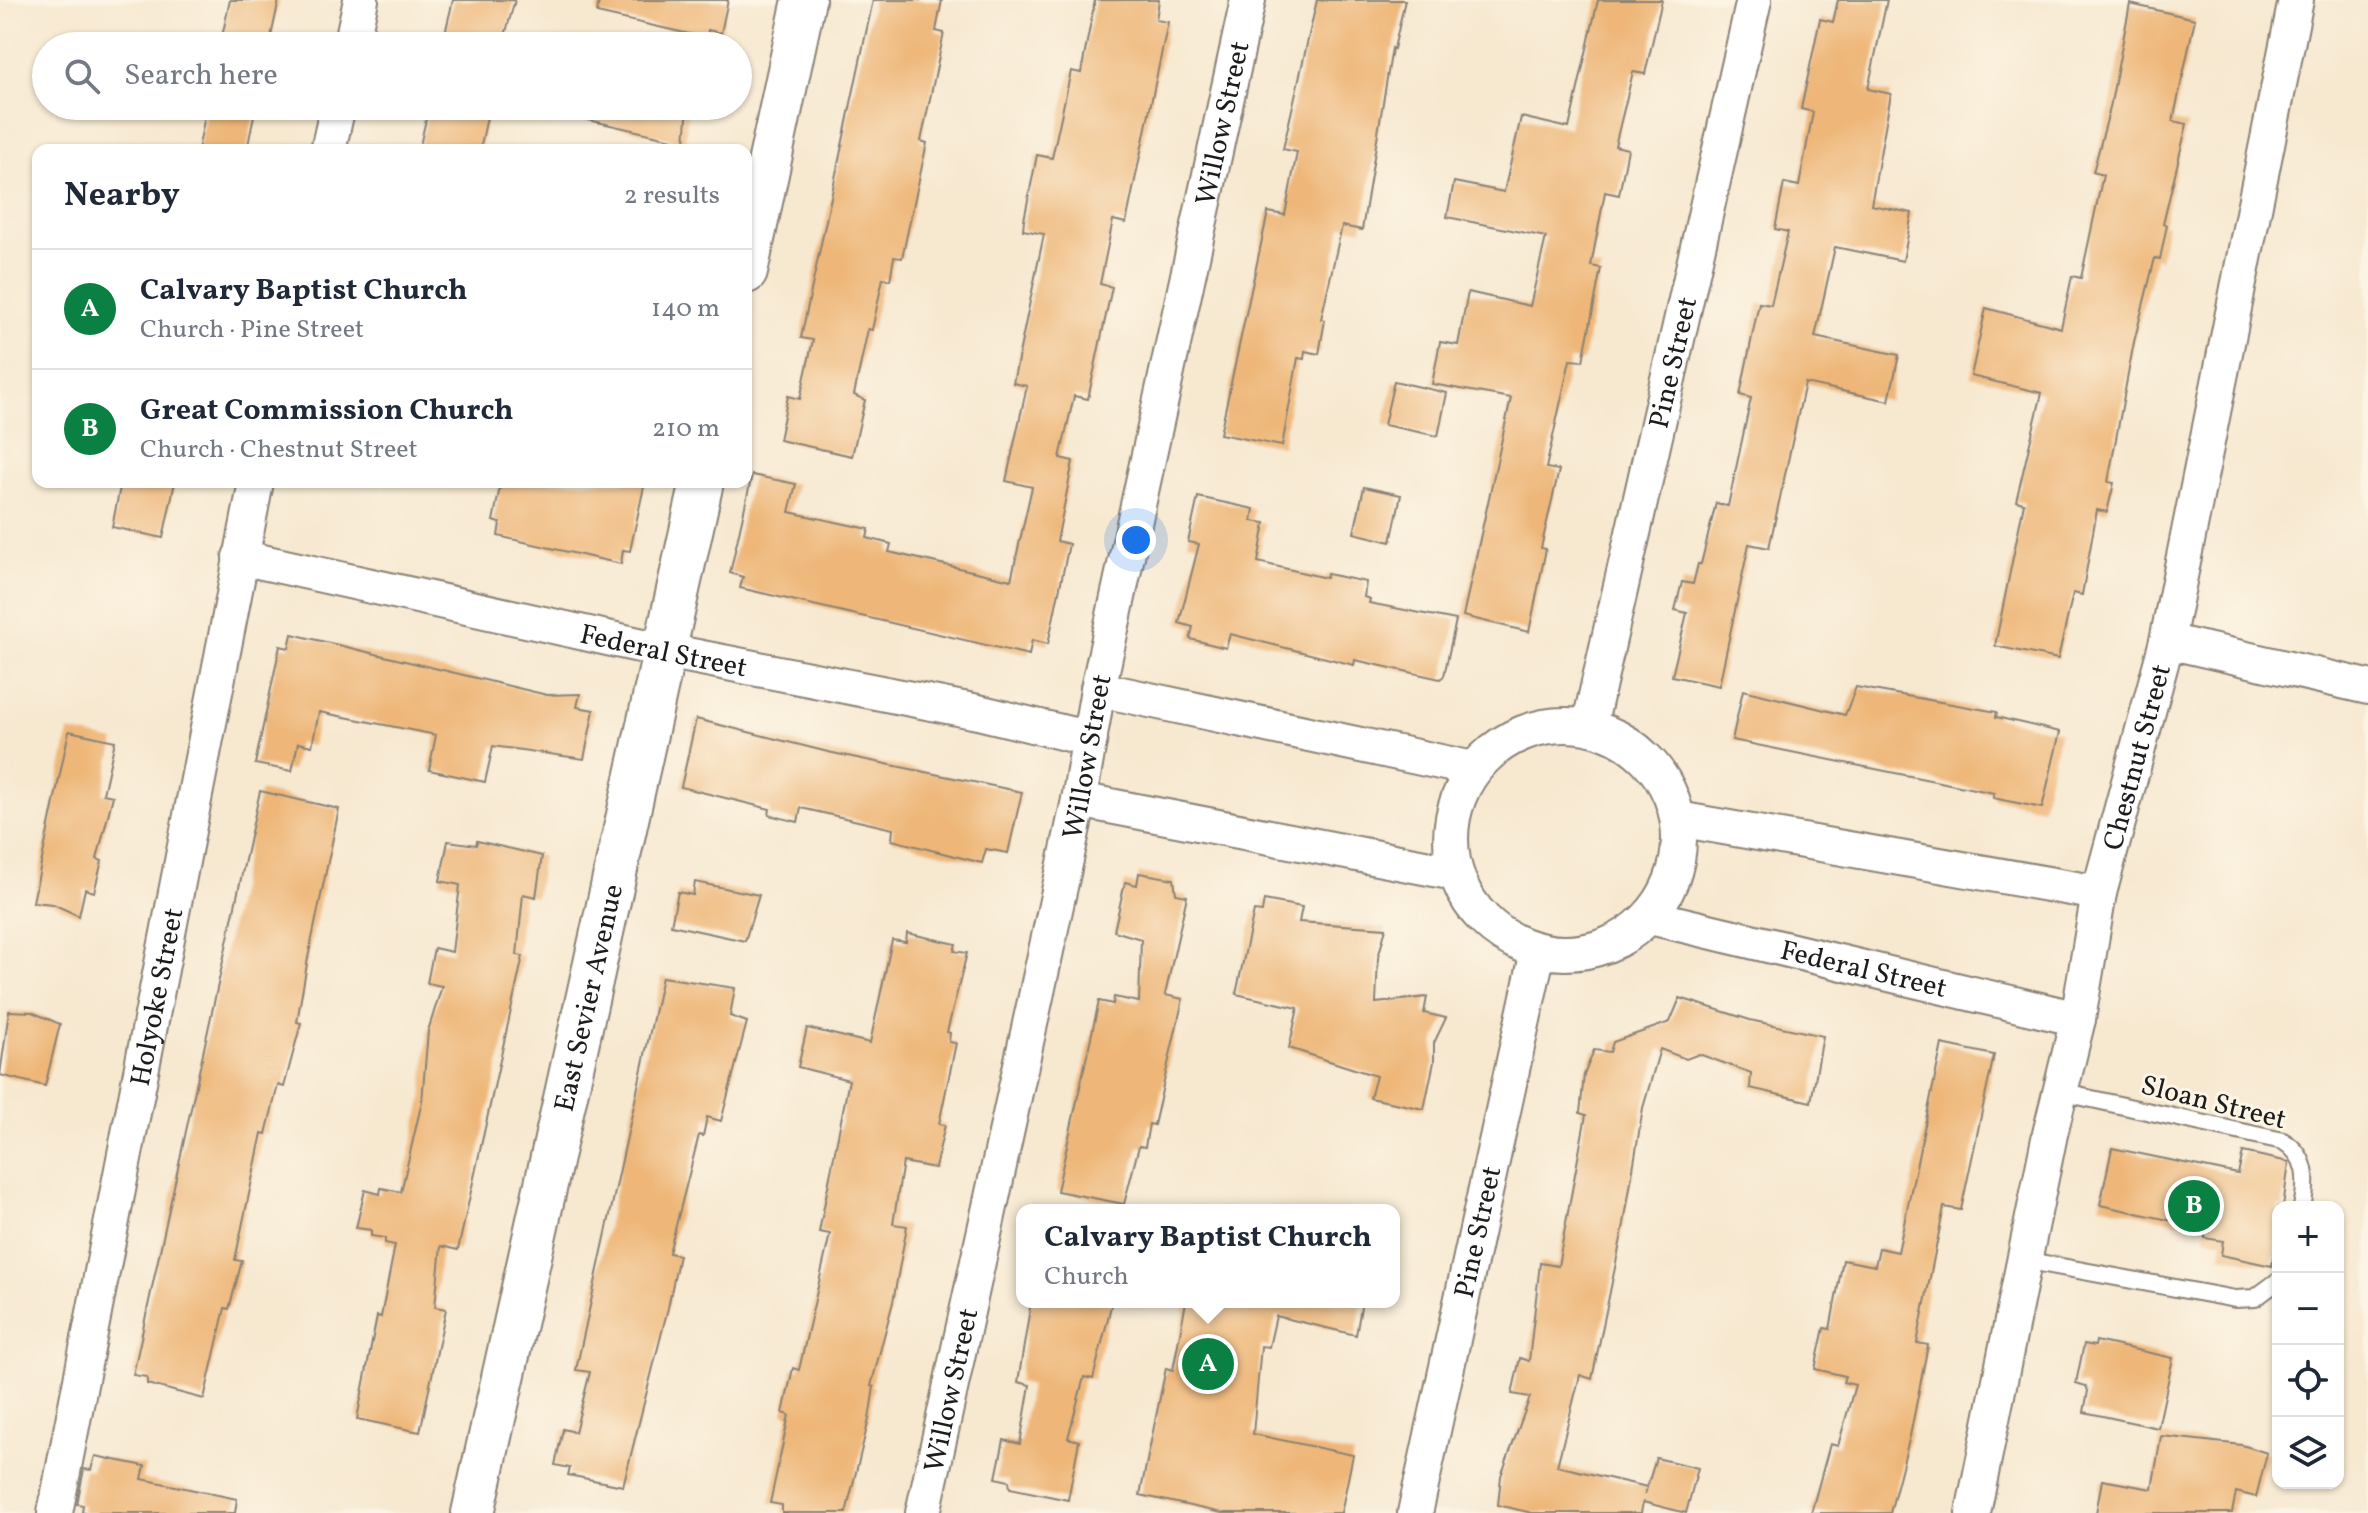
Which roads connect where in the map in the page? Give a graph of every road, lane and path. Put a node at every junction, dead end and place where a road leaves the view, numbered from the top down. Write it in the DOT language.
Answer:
graph roads {
  1 [pos="361,0"];
  2 [pos="804,0"];
  3 [pos="1248,0"];
  4 [pos="1754,0"];
  5 [pos="2296,0"];
  6 [pos="354,32"];
  7 [pos="335,120"];
  8 [pos="329,144"];
  9 [pos="752,244"];
  10 [pos="255,488"];
  11 [pos="701,488"];
  12 [pos="240,557"];
  13 [pos="2167,641"];
  14 [pos="666,651"];
  15 [pos="2368,687"];
  16 [pos="1098,689"];
  17 [pos="1589,727"];
  18 [pos="1090,739"];
  19 [pos="1473,769"];
  20 [pos="1079,800"];
  21 [pos="1678,819"];
  22 [pos="1455,873"];
  23 [pos="2099,893"];
  24 [pos="1650,917"];
  25 [pos="1538,951"];
  26 [pos="2078,1019"];
  27 [pos="2060,1092"];
  28 [pos="2303,1201"];
  29 [pos="2024,1260"];
  30 [pos="2272,1285"];
  31 [pos="55,1513"];
  32 [pos="473,1513"];
  33 [pos="923,1513"];
  34 [pos="1415,1513"];
  35 [pos="1973,1513"];
  1 -- 6 [label="street"];
  2 -- 9 [label="street"];
  3 -- 16 [label="street, Willow Street"];
  4 -- 17 [label="street, Pine Street"];
  5 -- 13 [label="street, Chestnut Street"];
  7 -- 8 [label="street"];
  10 -- 12 [label="street, Holyoke Street"];
  11 -- 14 [label="street, East Sevier Avenue"];
  12 -- 14 [label="street, Federal Street"];
  12 -- 31 [label="street, Holyoke Street"];
  13 -- 15 [label="street"];
  13 -- 23 [label="street, Chestnut Street"];
  14 -- 18 [label="street, Federal Street"];
  14 -- 32 [label="street, East Sevier Avenue"];
  16 -- 18 [label="street, Willow Street"];
  16 -- 19 [label="street"];
  17 -- 19 [label="street"];
  17 -- 21 [label="street"];
  18 -- 20 [label="street, Willow Street"];
  19 -- 22 [label="street"];
  20 -- 22 [label="street"];
  20 -- 33 [label="street, Willow Street"];
  21 -- 23 [label="street"];
  21 -- 24 [label="street"];
  22 -- 25 [label="street"];
  23 -- 26 [label="street, Chestnut Street"];
  24 -- 25 [label="street"];
  24 -- 26 [label="street, Federal Street"];
  25 -- 34 [label="street, Pine Street"];
  26 -- 27 [label="street, Chestnut Street"];
  27 -- 28 [label="lane, Sloan Street"];
  27 -- 29 [label="street, Chestnut Street"];
  29 -- 30 [label="lane"];
  29 -- 35 [label="street, Chestnut Street"];
}
